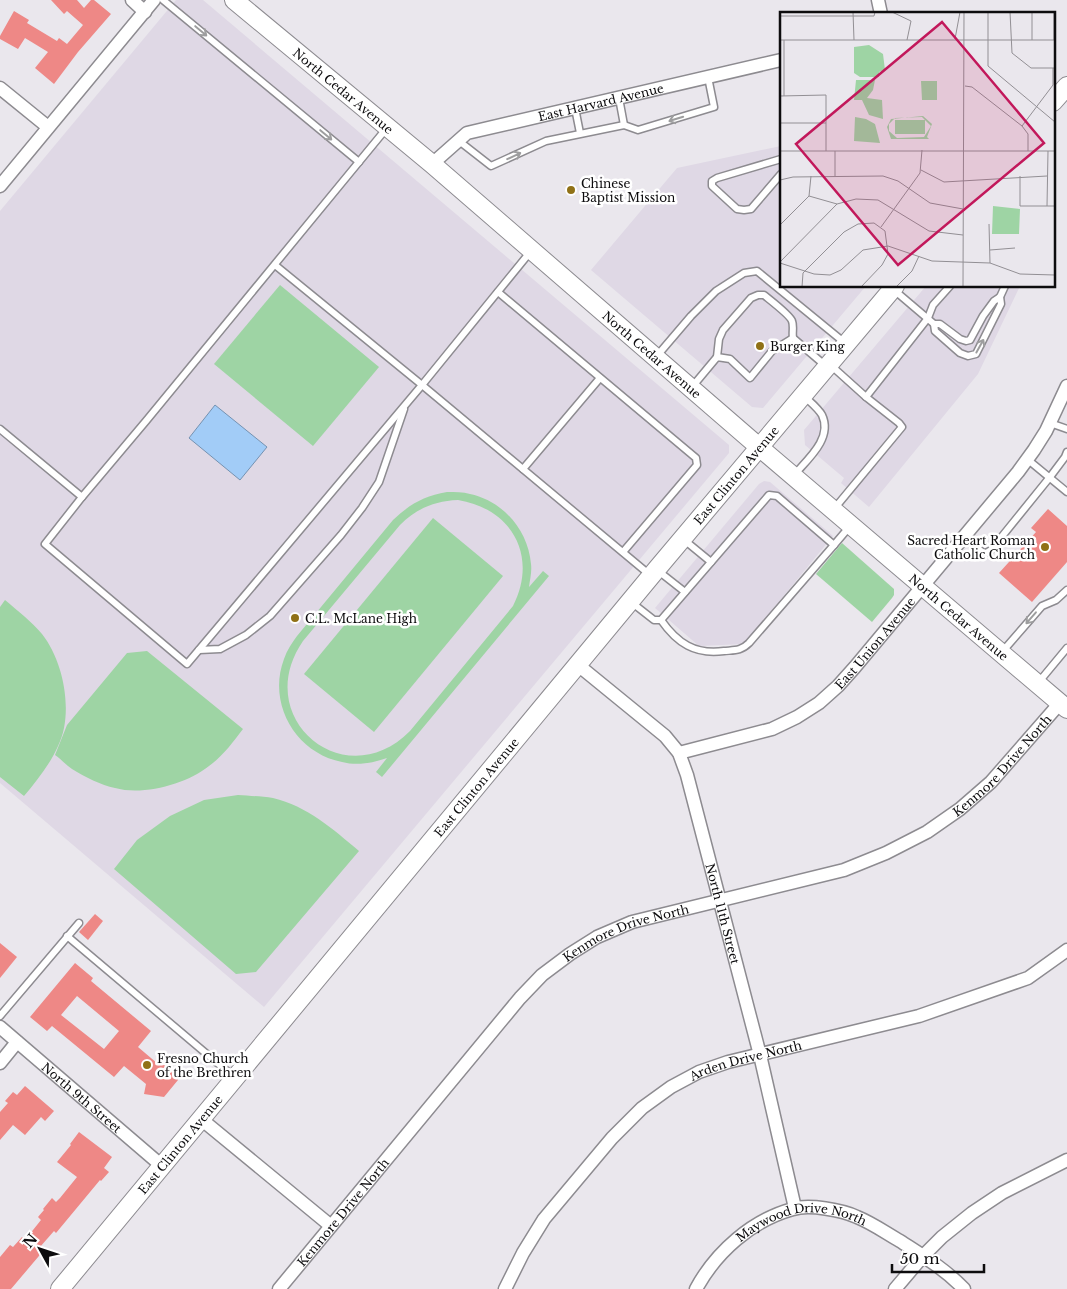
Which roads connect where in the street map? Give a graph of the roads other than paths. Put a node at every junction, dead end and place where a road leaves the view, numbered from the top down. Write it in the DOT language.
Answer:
graph roads {
  1 [pos="132,0"];
  2 [pos="154,0"];
  3 [pos="163,0"];
  4 [pos="234,0"];
  5 [pos="145,12"];
  6 [pos="780,60"];
  7 [pos="708,77"];
  8 [pos="1067,86"];
  9 [pos="0,88"];
  10 [pos="618,98"];
  11 [pos="1054,101"];
  12 [pos="575,108"];
  13 [pos="624,125"];
  14 [pos="48,127"];
  15 [pos="387,127"];
  16 [pos="580,133"];
  17 [pos="459,141"];
  18 [pos="780,159"];
  19 [pos="359,162"];
  20 [pos="432,164"];
  21 [pos="780,175"];
  22 [pos="0,186"];
  23 [pos="532,250"];
  24 [pos="275,265"];
  25 [pos="894,288"];
  26 [pos="948,288"];
  27 [pos="1004,288"];
  28 [pos="498,292"];
  29 [pos="1000,296"];
  30 [pos="928,318"];
  31 [pos="934,324"];
  32 [pos="793,338"];
  33 [pos="846,344"];
  34 [pos="656,357"];
  35 [pos="718,357"];
  36 [pos="827,367"];
  37 [pos="600,378"];
  38 [pos="422,385"];
  39 [pos="691,388"];
  40 [pos="1066,389"];
  41 [pos="803,395"];
  42 [pos="866,397"];
  43 [pos="406,404"];
  44 [pos="1050,423"];
  45 [pos="0,428"];
  46 [pos="1067,429"];
  47 [pos="759,447"];
  48 [pos="1066,456"];
  49 [pos="1028,459"];
  50 [pos="523,470"];
  51 [pos="794,476"];
  52 [pos="1050,477"];
  53 [pos="1067,492"];
  54 [pos="82,497"];
  55 [pos="833,510"];
  56 [pos="851,525"];
  57 [pos="964,536"];
  58 [pos="682,539"];
  59 [pos="834,545"];
  60 [pos="622,552"];
  61 [pos="711,562"];
  62 [pos="654,573"];
  63 [pos="923,585"];
  64 [pos="1067,590"];
  65 [pos="684,592"];
  66 [pos="630,602"];
  67 [pos="661,620"];
  68 [pos="1067,648"];
  69 [pos="199,650"];
  70 [pos="1001,653"];
  71 [pos="578,665"];
  72 [pos="1038,684"];
  73 [pos="1064,706"];
  74 [pos="679,753"];
  75 [pos="720,900"];
  76 [pos="79,923"];
  77 [pos="67,936"];
  78 [pos="1067,950"];
  79 [pos="0,1016"];
  80 [pos="0,1028"];
  81 [pos="17,1042"];
  82 [pos="760,1055"];
  83 [pos="0,1063"];
  84 [pos="235,1077"];
  85 [pos="201,1119"];
  86 [pos="1067,1160"];
  87 [pos="162,1166"];
  88 [pos="795,1208"];
  89 [pos="331,1226"];
  90 [pos="923,1256"];
  91 [pos="60,1289"];
  92 [pos="279,1289"];
  93 [pos="505,1289"];
  94 [pos="696,1289"];
  95 [pos="895,1289"];
  96 [pos="964,1289"];
  1 -- 5 [label="street"];
  2 -- 5 [label="street"];
  3 -- 19 [label="lane, one-way"];
  4 -- 15 [label="main road, North Cedar Avenue"];
  5 -- 14 [label="street"];
  6 -- 7 [label="street, East Harvard Avenue"];
  7 -- 10 [label="street, East Harvard Avenue"];
  7 -- 13 [label="lane, one-way"];
  8 -- 11 [label="main road"];
  9 -- 14 [label="street"];
  10 -- 12 [label="street, East Harvard Avenue"];
  10 -- 13 [label="lane"];
  12 -- 16 [label="lane"];
  12 -- 17 [label="street, East Harvard Avenue"];
  13 -- 16 [label="lane"];
  14 -- 22 [label="street"];
  15 -- 19 [label="lane"];
  15 -- 20 [label="main road, North Cedar Avenue"];
  17 -- 16 [label="lane, one-way"];
  17 -- 20 [label="street, East Harvard Avenue"];
  18 -- 21 [label="lane"];
  19 -- 24 [label="lane"];
  20 -- 23 [label="main road, North Cedar Avenue"];
  23 -- 28 [label="lane"];
  23 -- 34 [label="main road, North Cedar Avenue"];
  24 -- 38 [label="lane"];
  24 -- 54 [label="lane"];
  25 -- 30 [label="lane"];
  25 -- 33 [label="main road, East Clinton Avenue"];
  26 -- 30 [label="lane"];
  27 -- 29 [label="lane"];
  28 -- 37 [label="lane"];
  28 -- 38 [label="lane"];
  29 -- 31 [label="lane"];
  31 -- 29 [label="lane, one-way"];
  30 -- 31 [label="lane"];
  30 -- 42 [label="lane"];
  32 -- 35 [label="lane"];
  32 -- 35 [label="lane"];
  32 -- 36 [label="lane"];
  33 -- 34 [label="lane"];
  33 -- 36 [label="main road, East Clinton Avenue"];
  34 -- 39 [label="main road, North Cedar Avenue"];
  35 -- 39 [label="lane"];
  36 -- 41 [label="main road, East Clinton Avenue"];
  36 -- 42 [label="lane"];
  37 -- 50 [label="lane"];
  37 -- 60 [label="lane"];
  38 -- 43 [label="lane"];
  38 -- 50 [label="lane"];
  39 -- 47 [label="main road, North Cedar Avenue"];
  40 -- 44 [label="street, East Union Avenue"];
  41 -- 47 [label="main road, East Clinton Avenue"];
  41 -- 51 [label="lane"];
  42 -- 55 [label="lane"];
  43 -- 69 [label="lane"];
  43 -- 69 [label="lane"];
  44 -- 46 [label="lane"];
  44 -- 49 [label="street, East Union Avenue"];
  45 -- 54 [label="lane"];
  47 -- 51 [label="main road, North Cedar Avenue"];
  47 -- 58 [label="main road, East Clinton Avenue"];
  48 -- 52 [label="lane"];
  49 -- 52 [label="lane"];
  49 -- 57 [label="street, East Union Avenue"];
  50 -- 60 [label="lane"];
  51 -- 55 [label="main road, North Cedar Avenue"];
  52 -- 53 [label="lane"];
  52 -- 57 [label="lane"];
  54 -- 69 [label="lane"];
  55 -- 56 [label="main road, North Cedar Avenue"];
  56 -- 59 [label="lane"];
  56 -- 63 [label="main road, North Cedar Avenue"];
  57 -- 63 [label="street, East Union Avenue"];
  58 -- 61 [label="lane"];
  58 -- 62 [label="main road, East Clinton Avenue"];
  59 -- 61 [label="lane"];
  59 -- 67 [label="lane"];
  60 -- 62 [label="lane"];
  61 -- 65 [label="lane"];
  62 -- 65 [label="lane"];
  62 -- 66 [label="main road, East Clinton Avenue"];
  63 -- 70 [label="main road, North Cedar Avenue"];
  63 -- 74 [label="street, East Union Avenue"];
  64 -- 70 [label="lane, one-way"];
  65 -- 67 [label="lane"];
  66 -- 67 [label="lane"];
  66 -- 71 [label="main road, East Clinton Avenue"];
  68 -- 72 [label="lane"];
  70 -- 72 [label="main road, North Cedar Avenue"];
  71 -- 74 [label="street, North 11th Street"];
  71 -- 84 [label="main road, East Clinton Avenue"];
  72 -- 73 [label="main road, North Cedar Avenue"];
  73 -- 75 [label="street, Kenmore Drive North"];
  74 -- 75 [label="street, North 11th Street"];
  75 -- 82 [label="street, North 11th Street"];
  75 -- 89 [label="street, Kenmore Drive North"];
  76 -- 77 [label="lane"];
  77 -- 79 [label="lane"];
  77 -- 84 [label="lane"];
  78 -- 82 [label="street, Arden Drive North"];
  80 -- 81 [label="street, North 9th Street"];
  81 -- 83 [label="street"];
  81 -- 87 [label="street, North 9th Street"];
  82 -- 88 [label="street, North 11th Street"];
  82 -- 93 [label="street, Arden Drive North"];
  84 -- 85 [label="main road, East Clinton Avenue"];
  85 -- 87 [label="main road, East Clinton Avenue"];
  85 -- 89 [label="street"];
  86 -- 90 [label="street"];
  87 -- 91 [label="main road, East Clinton Avenue"];
  88 -- 90 [label="street, Maywood Drive North"];
  88 -- 94 [label="street, Maywood Drive North"];
  89 -- 92 [label="street, Kenmore Drive North"];
  90 -- 95 [label="street"];
  90 -- 96 [label="street, Maywood Drive North"];
}
